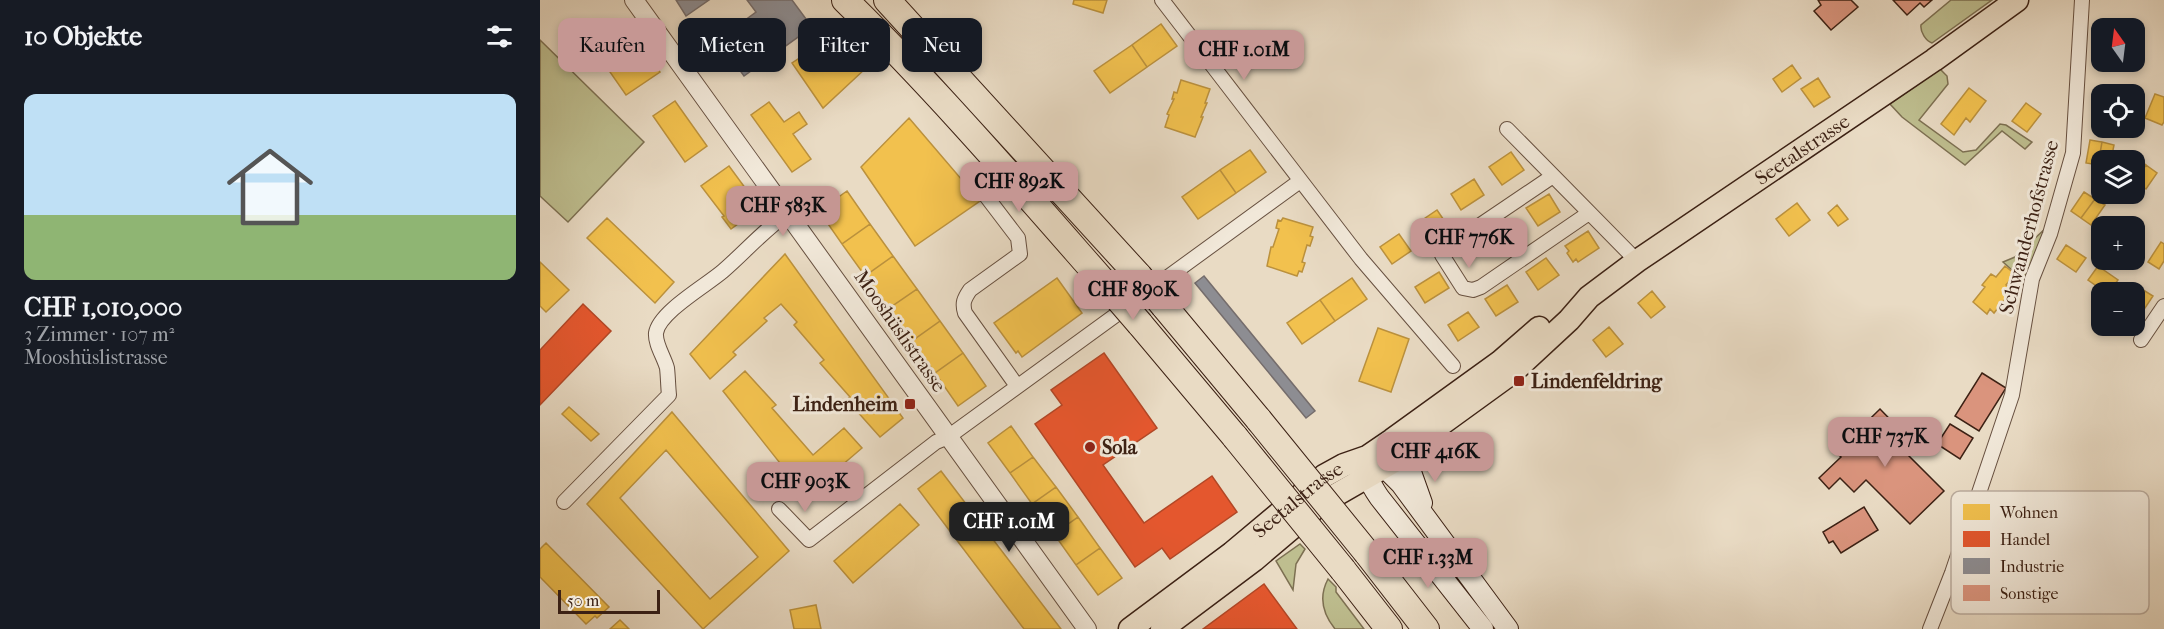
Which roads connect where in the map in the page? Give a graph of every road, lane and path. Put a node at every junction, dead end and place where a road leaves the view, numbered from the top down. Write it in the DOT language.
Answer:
graph roads {
  1 [pos="634,0"];
  2 [pos="846,0"];
  3 [pos="887,0"];
  4 [pos="1162,0"];
  5 [pos="2017,0"];
  6 [pos="2082,0"];
  7 [pos="1507,129"];
  8 [pos="1553,176"];
  9 [pos="1300,181"];
  10 [pos="986,196"];
  11 [pos="788,213"];
  12 [pos="1589,213"];
  13 [pos="1637,261"];
  14 [pos="1589,297"];
  15 [pos="2164,306"];
  16 [pos="2141,340"];
  17 [pos="1453,366"];
  18 [pos="1017,386"];
  19 [pos="948,437"];
  20 [pos="1411,448"];
  21 [pos="1373,468"];
  22 [pos="1980,491"];
  23 [pos="564,502"];
  24 [pos="779,508"];
  25 [pos="1429,522"];
  26 [pos="1951,576"];
  27 [pos="1087,629"];
  28 [pos="1130,629"];
  29 [pos="1162,629"];
  30 [pos="1389,629"];
  31 [pos="1426,629"];
  32 [pos="1484,629"];
  33 [pos="1508,629"];
  34 [pos="1930,629"];
  1 -- 11 [label="street, Mooshüslistrasse"];
  2 -- 30 [label="highway, bridge"];
  3 -- 31 [label="highway, bridge"];
  4 -- 9 [label="street"];
  5 -- 13 [label="main road, Seetalstrasse"];
  6 -- 22 [label="street, Schwanderhofstrasse"];
  7 -- 8 [label="street"];
  8 -- 12 [label="street"];
  8 -- 12 [label="street"];
  9 -- 17 [label="street"];
  9 -- 18 [label="street"];
  10 -- 18 [label="street"];
  11 -- 19 [label="street, Mooshüslistrasse"];
  11 -- 23 [label="street"];
  12 -- 13 [label="street"];
  13 -- 14 [label="main road, Seetalstrasse"];
  14 -- 20 [label="main road, Seetalstrasse"];
  14 -- 21 [label="main road, Seetalstrasse"];
  15 -- 16 [label="street"];
  18 -- 19 [label="street"];
  19 -- 24 [label="street"];
  19 -- 27 [label="street, Mooshüslistrasse"];
  20 -- 21 [label="main road, Seetalstrasse"];
  20 -- 25 [label="main road"];
  21 -- 25 [label="main road"];
  21 -- 28 [label="main road, Seetalstrasse"];
  21 -- 29 [label="main road, Seetalstrasse"];
  21 -- 32 [label="main road"];
  25 -- 33 [label="main road"];
  26 -- 34 [label="street, Schwanderhofstrasse"];
}
